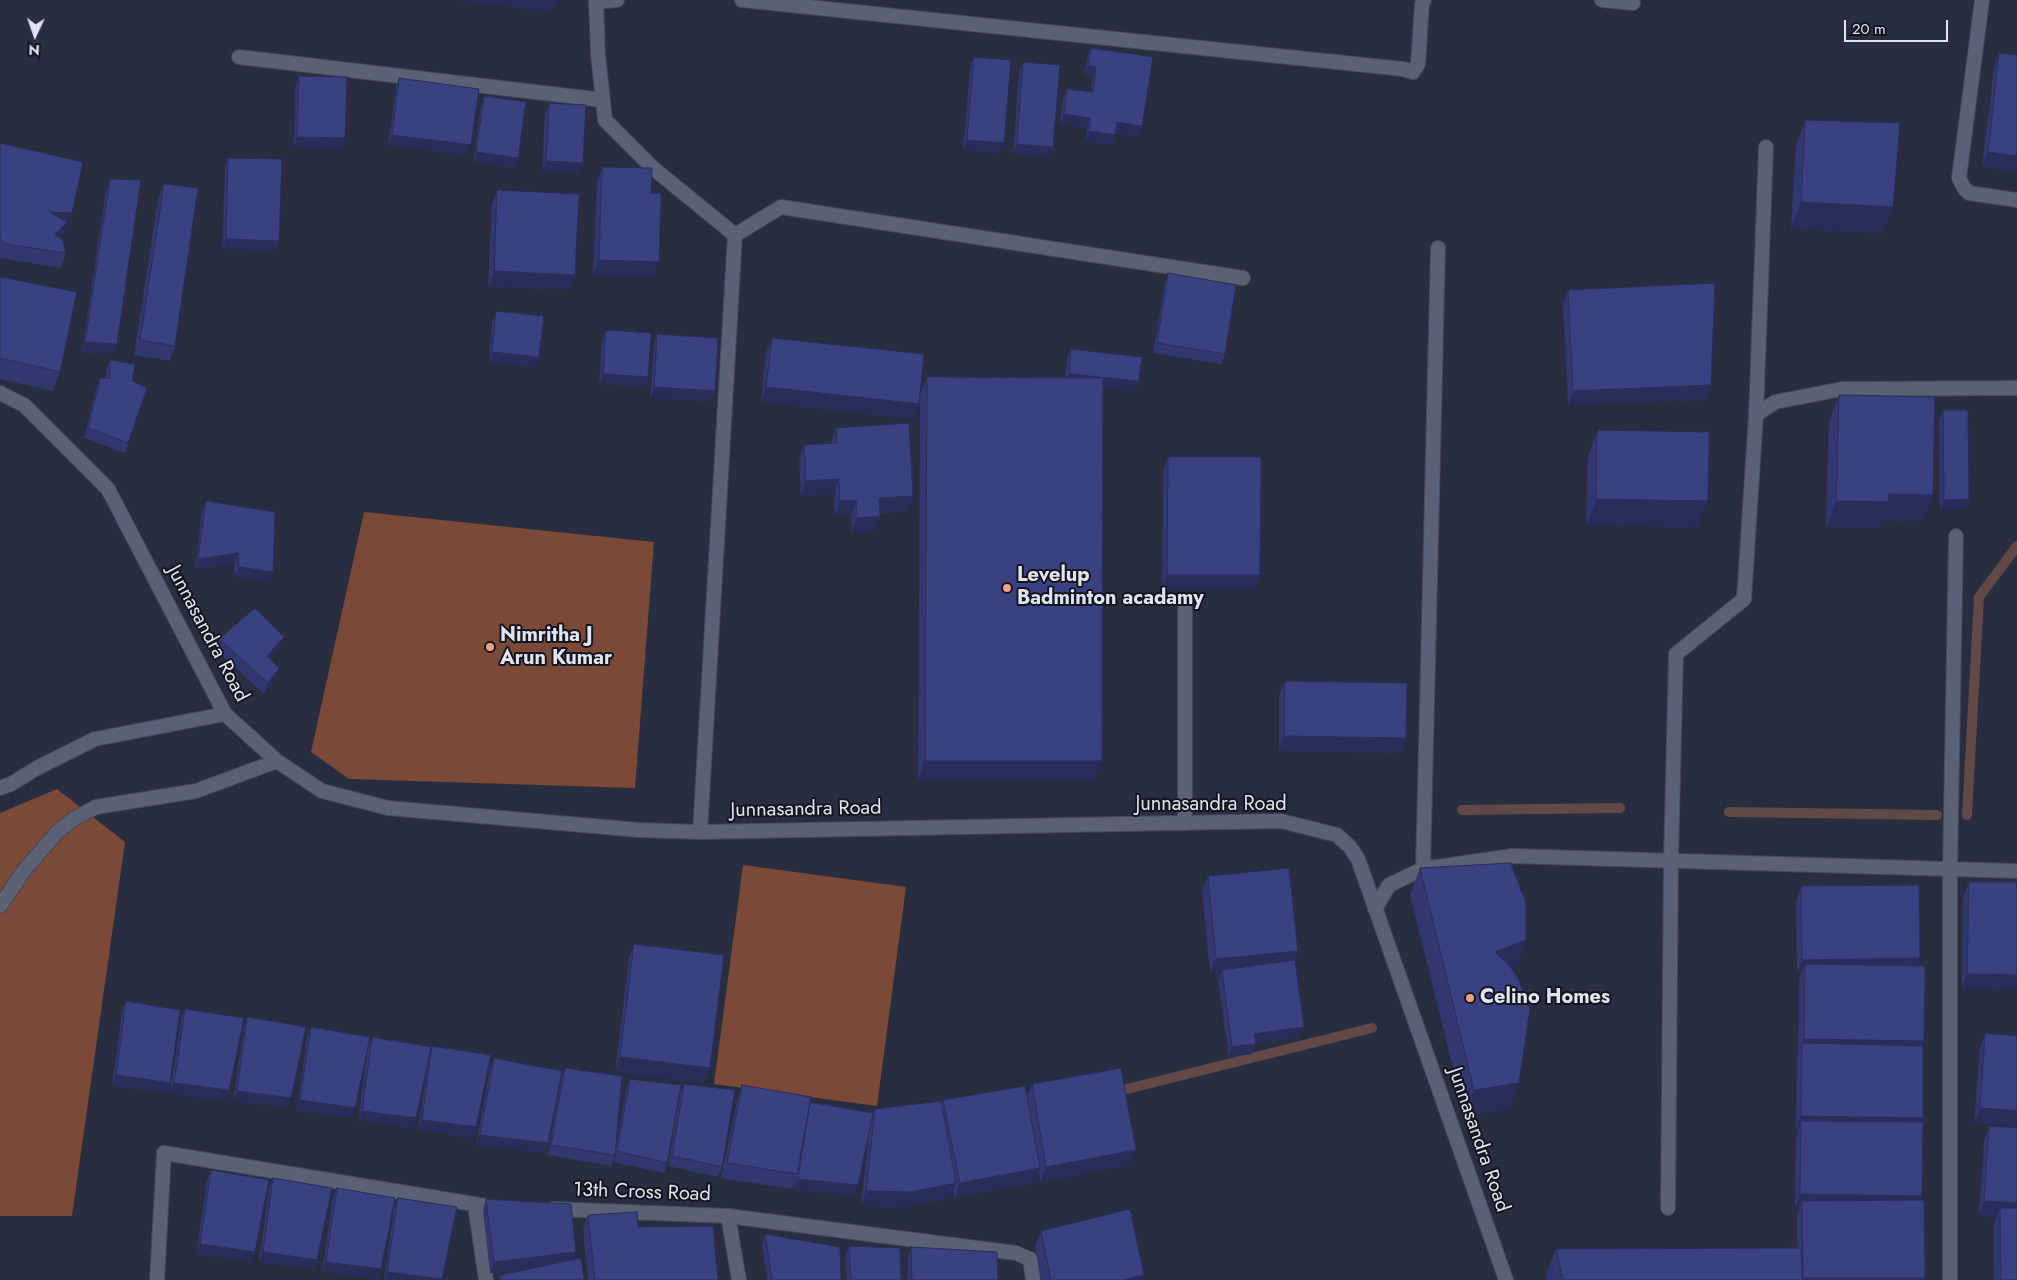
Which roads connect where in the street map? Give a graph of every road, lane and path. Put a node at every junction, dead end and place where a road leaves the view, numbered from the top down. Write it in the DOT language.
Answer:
graph roads {
  1 [pos="617,0"];
  2 [pos="742,0"];
  3 [pos="1424,0"];
  4 [pos="1602,0"];
  5 [pos="1982,0"];
  6 [pos="596,1"];
  7 [pos="1633,3"];
  8 [pos="239,57"];
  9 [pos="603,100"];
  10 [pos="1766,146"];
  11 [pos="2017,200"];
  12 [pos="735,235"];
  13 [pos="1438,248"];
  14 [pos="1243,278"];
  15 [pos="2017,388"];
  16 [pos="0,393"];
  17 [pos="1756,415"];
  18 [pos="1956,536"];
  19 [pos="1185,607"];
  20 [pos="225,714"];
  21 [pos="277,761"];
  22 [pos="0,788"];
  23 [pos="1185,823"];
  24 [pos="700,832"];
  25 [pos="1671,860"];
  26 [pos="1423,869"];
  27 [pos="1950,870"];
  28 [pos="2017,871"];
  29 [pos="0,906"];
  30 [pos="1375,909"];
  31 [pos="475,1205"];
  32 [pos="496,1206"];
  33 [pos="534,1208"];
  34 [pos="1668,1208"];
  35 [pos="728,1216"];
  36 [pos="157,1280"];
  37 [pos="486,1280"];
  38 [pos="738,1280"];
  39 [pos="1033,1280"];
  40 [pos="1506,1280"];
  41 [pos="1950,1280"];
  1 -- 6 [label="street"];
  2 -- 3 [label="street"];
  4 -- 7 [label="street"];
  5 -- 11 [label="street"];
  6 -- 9 [label="street"];
  8 -- 9 [label="street"];
  9 -- 12 [label="street"];
  10 -- 17 [label="street"];
  12 -- 14 [label="street"];
  12 -- 24 [label="street"];
  13 -- 26 [label="street"];
  15 -- 17 [label="street"];
  16 -- 20 [label="street, Junnasandra Road"];
  17 -- 25 [label="street"];
  18 -- 27 [label="street"];
  19 -- 23 [label="street"];
  20 -- 21 [label="street, Junnasandra Road"];
  20 -- 22 [label="street"];
  21 -- 24 [label="street, Junnasandra Road"];
  21 -- 29 [label="street"];
  23 -- 24 [label="street, Junnasandra Road"];
  23 -- 30 [label="street, Junnasandra Road"];
  25 -- 26 [label="street"];
  25 -- 27 [label="street"];
  25 -- 34 [label="street"];
  26 -- 30 [label="street"];
  27 -- 28 [label="street"];
  27 -- 41 [label="street"];
  30 -- 40 [label="street, Junnasandra Road"];
  31 -- 32 [label="street"];
  31 -- 36 [label="street"];
  31 -- 37 [label="street"];
  33 -- 35 [label="street, 13th Cross Road"];
  35 -- 38 [label="street"];
  35 -- 39 [label="street, 13th Cross Road"];
}
